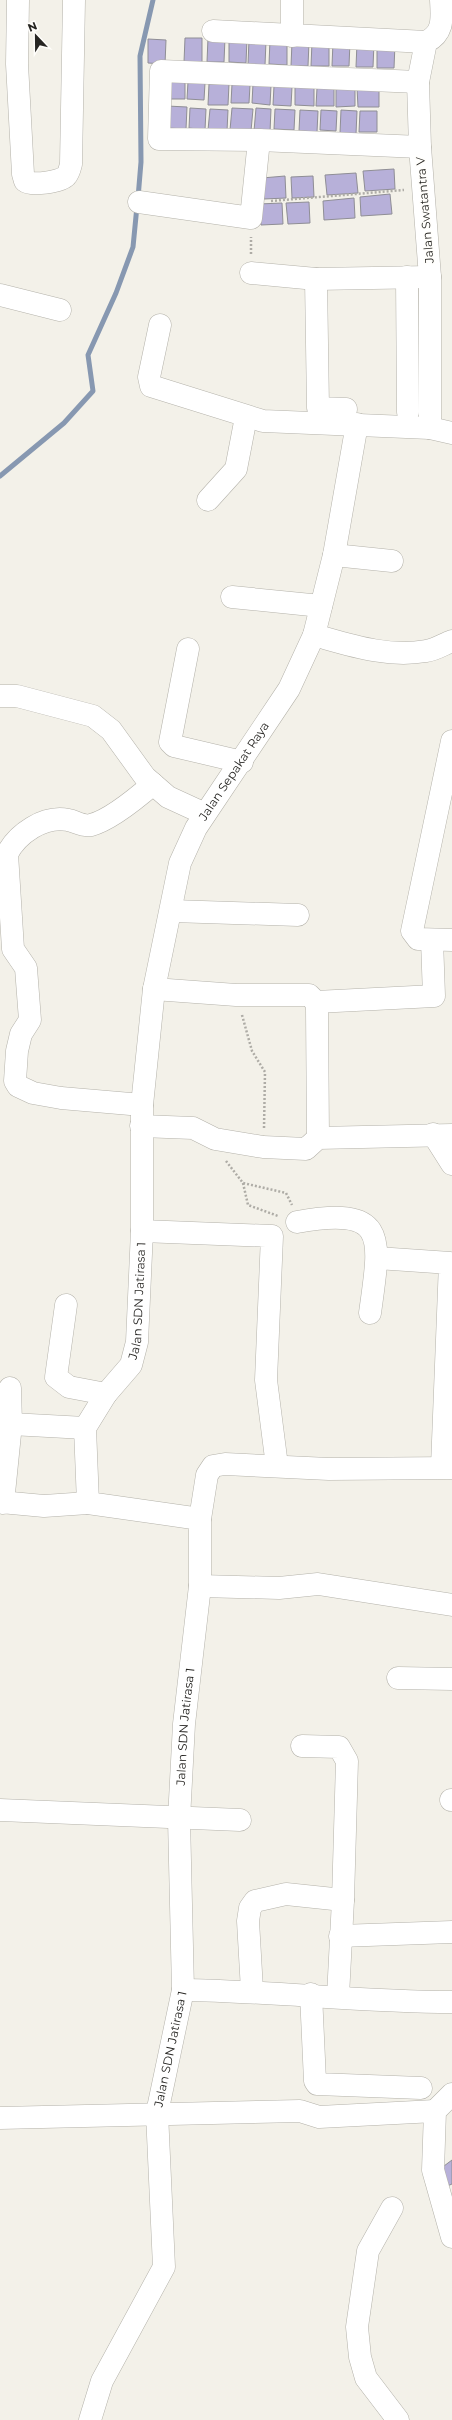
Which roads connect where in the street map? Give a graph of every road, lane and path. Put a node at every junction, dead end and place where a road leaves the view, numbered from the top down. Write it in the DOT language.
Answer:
graph roads {
  1 [pos="18,0"];
  2 [pos="74,0"];
  3 [pos="292,0"];
  4 [pos="441,0"];
  5 [pos="213,31"];
  6 [pos="292,36"];
  7 [pos="426,42"];
  8 [pos="418,82"];
  9 [pos="259,140"];
  10 [pos="420,147"];
  11 [pos="424,188"];
  12 [pos="139,202"];
  13 [pos="252,210"];
  14 [pos="251,273"];
  15 [pos="407,277"];
  16 [pos="430,277"];
  17 [pos="316,279"];
  18 [pos="0,295"];
  19 [pos="60,310"];
  20 [pos="160,325"];
  21 [pos="246,417"];
  22 [pos="422,418"];
  23 [pos="357,424"];
  24 [pos="452,433"];
  25 [pos="208,500"];
  26 [pos="334,555"];
  27 [pos="392,561"];
  28 [pos="232,597"];
  29 [pos="321,606"];
  30 [pos="314,635"];
  31 [pos="452,641"];
  32 [pos="188,649"];
  33 [pos="0,696"];
  34 [pos="452,733"];
  35 [pos="452,742"];
  36 [pos="242,762"];
  37 [pos="153,784"];
  38 [pos="205,814"];
  39 [pos="172,911"];
  40 [pos="298,915"];
  41 [pos="442,940"];
  42 [pos="154,989"];
  43 [pos="236,995"];
  44 [pos="316,1002"];
  45 [pos="141,1115"];
  46 [pos="442,1134"];
  47 [pos="318,1138"];
  48 [pos="215,1139"];
  49 [pos="263,1147"];
  50 [pos="452,1164"];
  51 [pos="243,1183"];
  52 [pos="296,1222"];
  53 [pos="142,1231"];
  54 [pos="377,1258"];
  55 [pos="66,1305"];
  56 [pos="370,1313"];
  57 [pos="449,1350"];
  58 [pos="10,1388"];
  59 [pos="106,1394"];
  60 [pos="11,1424"];
  61 [pos="85,1428"];
  62 [pos="277,1466"];
  63 [pos="447,1467"];
  64 [pos="2,1502"];
  65 [pos="88,1503"];
  66 [pos="200,1519"];
  67 [pos="200,1586"];
  68 [pos="452,1605"];
  69 [pos="398,1678"];
  70 [pos="452,1679"];
  71 [pos="302,1746"];
  72 [pos="0,1810"];
  73 [pos="179,1819"];
  74 [pos="240,1820"];
  75 [pos="344,1900"];
  76 [pos="452,1932"];
  77 [pos="340,1936"];
  78 [pos="183,1990"];
  79 [pos="252,1990"];
  80 [pos="311,1994"];
  81 [pos="338,1996"];
  82 [pos="452,2002"];
  83 [pos="421,2088"];
  84 [pos="452,2094"];
  85 [pos="435,2111"];
  86 [pos="157,2113"];
  87 [pos="0,2118"];
  88 [pos="392,2208"];
  89 [pos="452,2237"];
  90 [pos="90,2420"];
  91 [pos="398,2420"];
  1 -- 2 [label="street"];
  3 -- 6 [label="street"];
  4 -- 7 [label="street"];
  5 -- 6 [label="street"];
  6 -- 7 [label="street"];
  7 -- 8 [label="street, Jalan Swatantra V"];
  8 -- 9 [label="street"];
  8 -- 10 [label="street, Jalan Swatantra V"];
  9 -- 10 [label="street"];
  9 -- 13 [label="street"];
  10 -- 11 [label="street, Jalan Swatantra V"];
  11 -- 13 [label="path"];
  11 -- 16 [label="street, Jalan Swatantra V"];
  12 -- 13 [label="street"];
  13 -- 14 [label="path"];
  14 -- 17 [label="street"];
  15 -- 16 [label="street"];
  15 -- 17 [label="street"];
  15 -- 22 [label="street"];
  16 -- 22 [label="street, Jalan Swatantra V"];
  17 -- 22 [label="street"];
  18 -- 19 [label="street"];
  20 -- 21 [label="street"];
  21 -- 23 [label="street"];
  21 -- 25 [label="street"];
  22 -- 23 [label="street"];
  22 -- 24 [label="street"];
  23 -- 26 [label="street, Jalan Sepakat Raya"];
  26 -- 27 [label="street"];
  26 -- 29 [label="street, Jalan Sepakat Raya"];
  28 -- 29 [label="street"];
  29 -- 30 [label="street, Jalan Sepakat Raya"];
  30 -- 31 [label="street"];
  30 -- 36 [label="street, Jalan Sepakat Raya"];
  32 -- 36 [label="street"];
  33 -- 37 [label="street"];
  34 -- 35 [label="street"];
  35 -- 41 [label="street"];
  36 -- 38 [label="street, Jalan Sepakat Raya"];
  37 -- 38 [label="street"];
  37 -- 45 [label="street"];
  38 -- 39 [label="street, Jalan Sepakat Raya"];
  39 -- 40 [label="street"];
  39 -- 42 [label="street, Jalan Sepakat Raya"];
  41 -- 44 [label="street"];
  42 -- 43 [label="street"];
  42 -- 45 [label="street, Jalan Sepakat Raya"];
  43 -- 44 [label="street"];
  43 -- 49 [label="path"];
  44 -- 47 [label="street"];
  45 -- 48 [label="street"];
  45 -- 53 [label="street, Jalan SDN Jatirasa 1"];
  46 -- 47 [label="street"];
  46 -- 50 [label="street"];
  47 -- 49 [label="street"];
  48 -- 49 [label="street"];
  48 -- 51 [label="path"];
  51 -- 52 [label="path"];
  51 -- 52 [label="path"];
  52 -- 54 [label="street"];
  53 -- 59 [label="street, Jalan SDN Jatirasa 1"];
  53 -- 62 [label="street"];
  54 -- 56 [label="street"];
  54 -- 57 [label="street"];
  55 -- 59 [label="street"];
  57 -- 63 [label="street"];
  58 -- 60 [label="street"];
  59 -- 61 [label="street, Jalan SDN Jatirasa 1"];
  60 -- 61 [label="street"];
  60 -- 64 [label="street"];
  61 -- 65 [label="street"];
  62 -- 63 [label="street"];
  62 -- 66 [label="street, Jalan SDN Jatirasa 1"];
  64 -- 65 [label="street"];
  65 -- 66 [label="street"];
  66 -- 67 [label="street, Jalan SDN Jatirasa 1"];
  67 -- 68 [label="street"];
  67 -- 73 [label="street, Jalan SDN Jatirasa 1"];
  69 -- 70 [label="street"];
  71 -- 75 [label="street"];
  72 -- 73 [label="street"];
  73 -- 74 [label="street"];
  73 -- 78 [label="street, Jalan SDN Jatirasa 1"];
  75 -- 77 [label="street"];
  75 -- 79 [label="street"];
  76 -- 77 [label="street"];
  77 -- 81 [label="street"];
  78 -- 79 [label="street"];
  78 -- 86 [label="street, Jalan SDN Jatirasa 1"];
  79 -- 80 [label="street"];
  80 -- 81 [label="street"];
  80 -- 83 [label="street"];
  81 -- 82 [label="street"];
  84 -- 85 [label="street"];
  85 -- 86 [label="street"];
  85 -- 89 [label="street"];
  86 -- 87 [label="street"];
  86 -- 90 [label="street, Jalan SDN Jatirasa 1"];
  88 -- 91 [label="street"];
}
